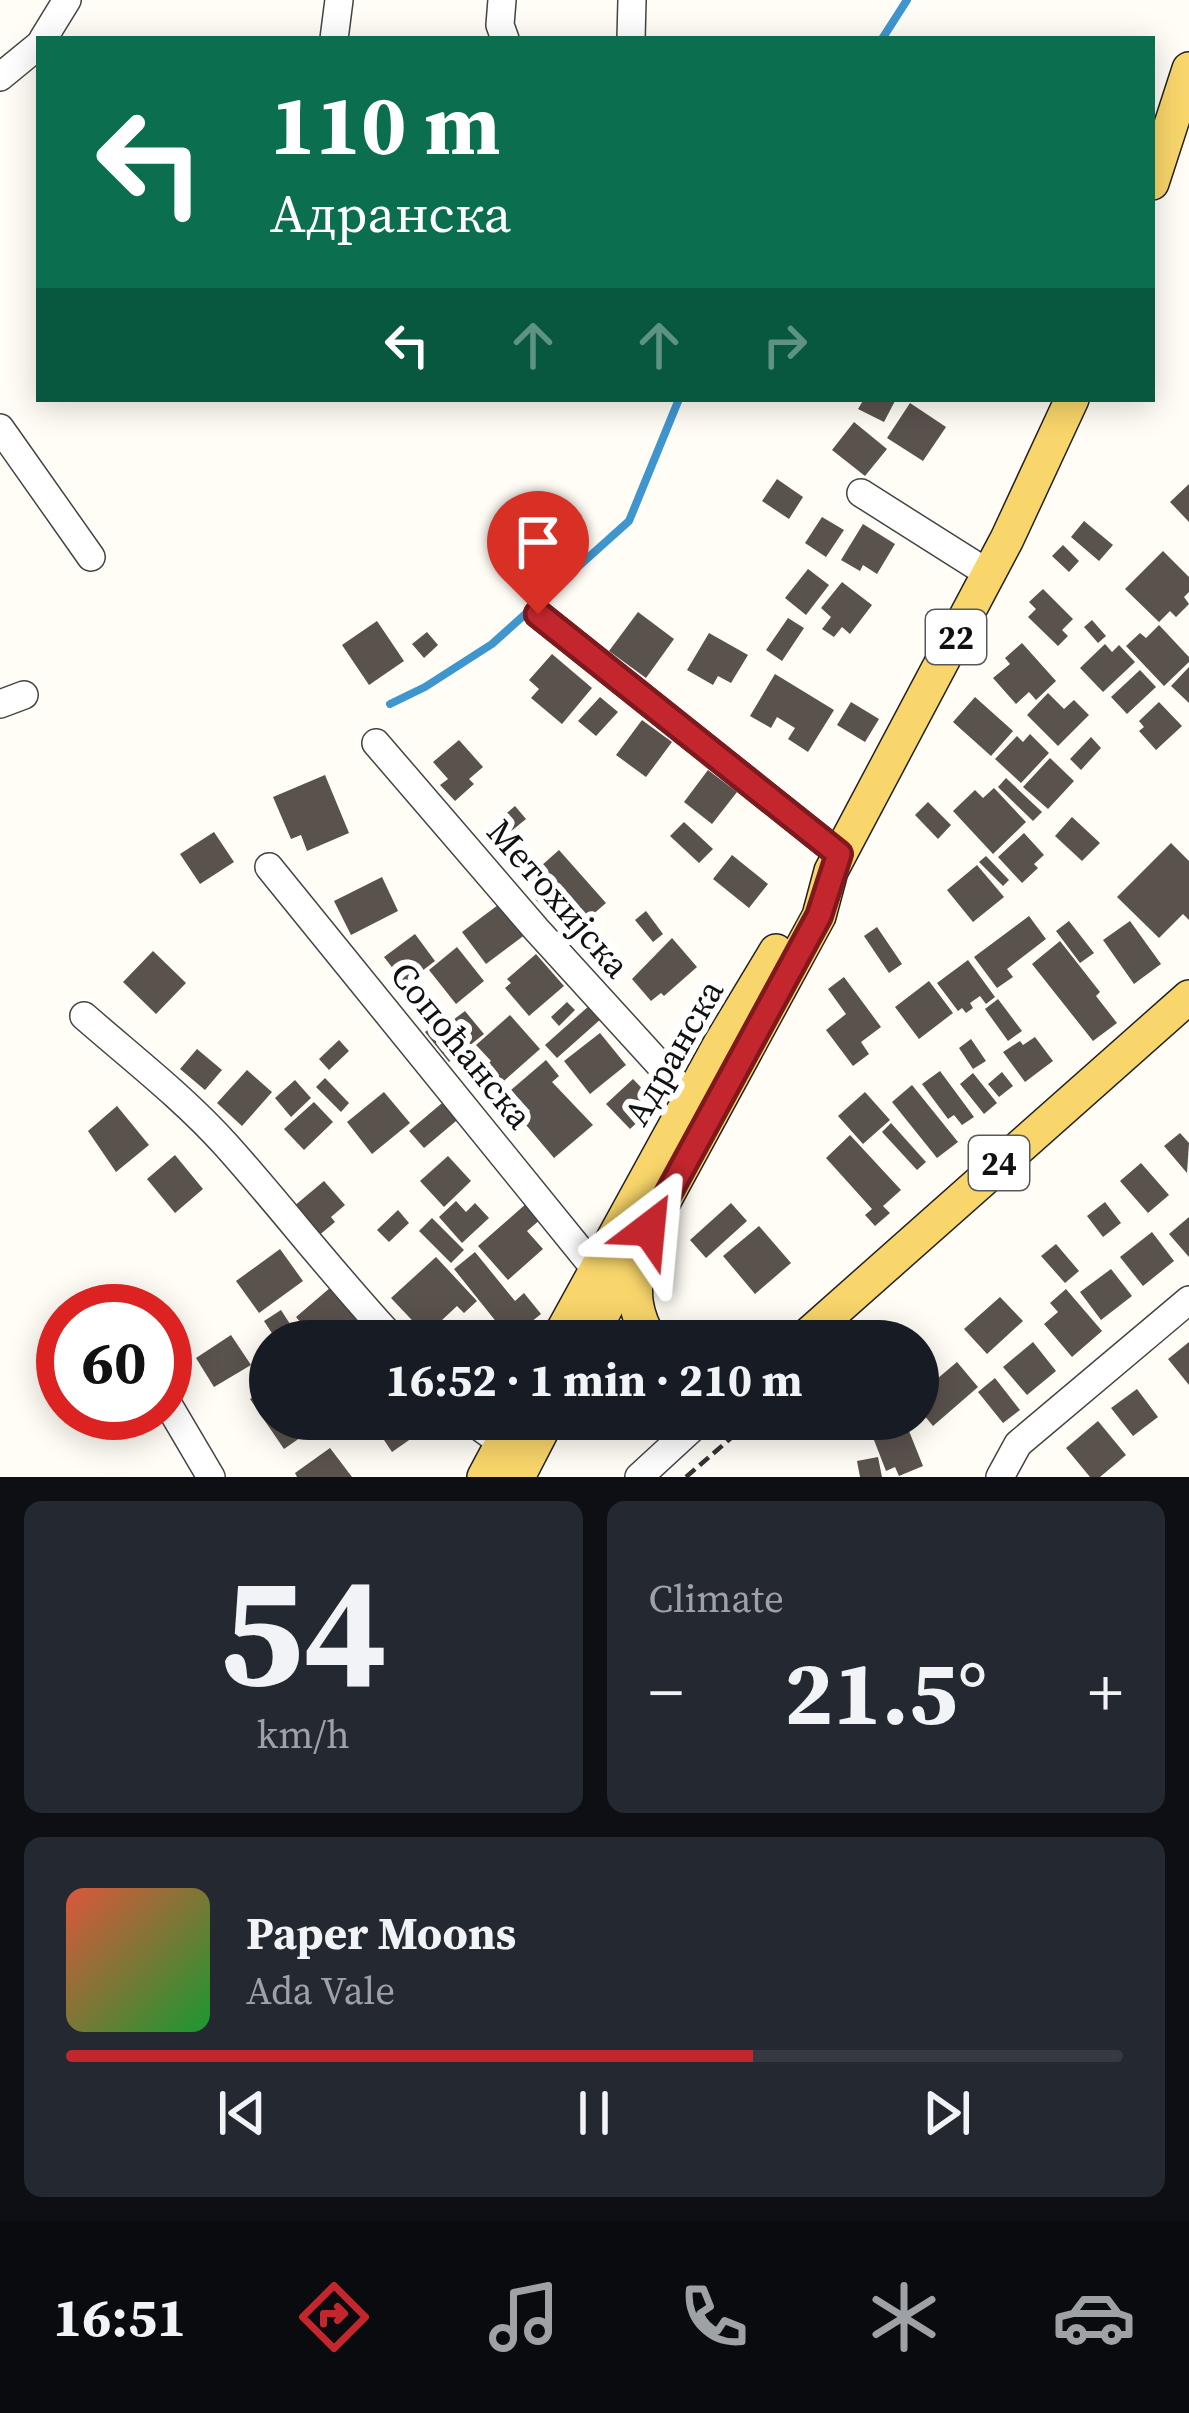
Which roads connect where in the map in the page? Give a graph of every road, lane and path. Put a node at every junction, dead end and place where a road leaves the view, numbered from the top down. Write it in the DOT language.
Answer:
graph roads {
  1 [pos="67,0"];
  2 [pos="339,0"];
  3 [pos="502,0"];
  4 [pos="632,0"];
  5 [pos="45,36"];
  6 [pos="334,36"];
  7 [pos="504,36"];
  8 [pos="631,36"];
  9 [pos="36,46"];
  10 [pos="1189,69"];
  11 [pos="0,77"];
  12 [pos="1180,124"];
  13 [pos="1155,177"];
  14 [pos="1071,402"];
  15 [pos="0,428"];
  16 [pos="861,493"];
  17 [pos="92,557"];
  18 [pos="989,574"];
  19 [pos="538,614"];
  20 [pos="376,743"];
  21 [pos="835,862"];
  22 [pos="269,867"];
  23 [pos="1189,997"];
  24 [pos="84,1016"];
  25 [pos="690,1098"];
  26 [pos="649,1229"];
  27 [pos="596,1270"];
  28 [pos="1189,1300"];
  29 [pos="375,1320"];
  30 [pos="579,1320"];
  31 [pos="583,1320"];
  32 [pos="640,1320"];
  33 [pos="819,1320"];
  34 [pos="189,1440"];
  35 [pos="679,1440"];
  36 [pos="728,1440"];
  37 [pos="516,1449"];
  38 [pos="211,1477"];
  39 [pos="484,1477"];
  40 [pos="639,1477"];
  41 [pos="686,1477"];
  42 [pos="1000,1477"];
  1 -- 5 [label="street"];
  2 -- 6 [label="street"];
  3 -- 7 [label="street"];
  4 -- 8 [label="street"];
  9 -- 11 [label="street"];
  10 -- 12 [label="main road"];
  12 -- 13 [label="main road"];
  14 -- 18 [label="main road, Адранска / 22"];
  15 -- 17 [label="street"];
  16 -- 18 [label="street"];
  18 -- 21 [label="main road, Адранска / 22"];
  19 -- 21 [label="street"];
  20 -- 25 [label="street, Метохијска"];
  21 -- 25 [label="main road, Адранска / 22"];
  21 -- 26 [label="main road, Адранска / 22"];
  22 -- 27 [label="street, Сопоћанска"];
  23 -- 33 [label="main road, 24"];
  24 -- 29 [label="street"];
  25 -- 27 [label="main road, Адранска / 22"];
  26 -- 31 [label="main road, Адранска / 22"];
  26 -- 32 [label="main road"];
  27 -- 30 [label="main road, Адранска / 22"];
  28 -- 42 [label="street"];
  34 -- 38 [label="street"];
  35 -- 40 [label="street"];
  36 -- 41 [label="path"];
  37 -- 39 [label="main road"];
}
